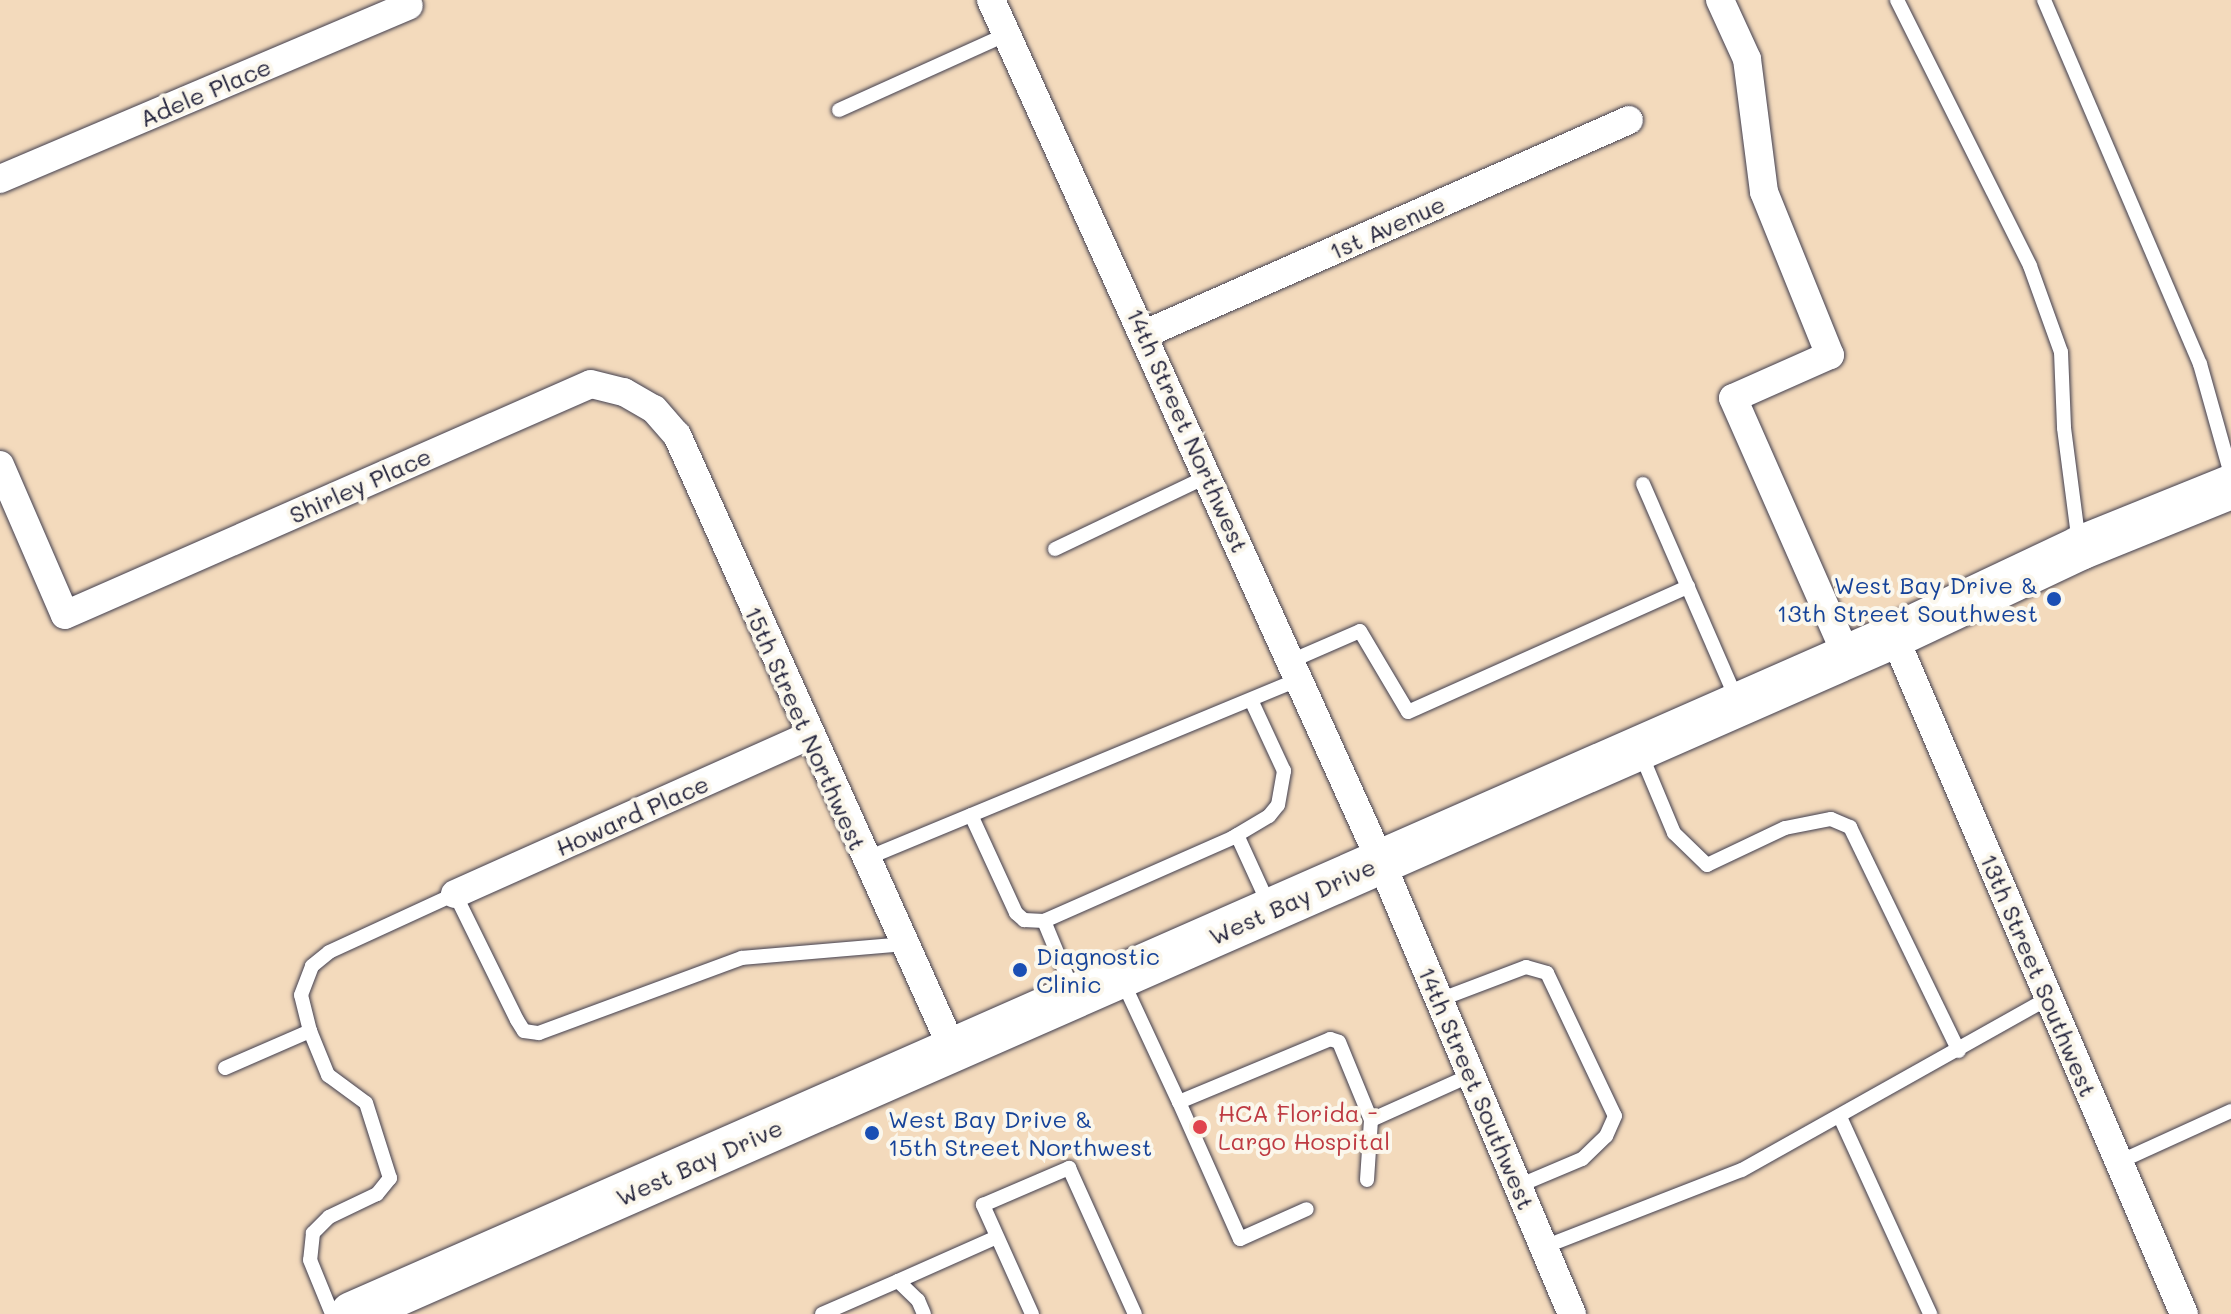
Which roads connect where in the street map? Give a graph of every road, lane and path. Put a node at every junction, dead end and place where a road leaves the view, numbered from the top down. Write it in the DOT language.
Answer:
graph roads {
  1 [pos="1720,0"];
  2 [pos="1897,0"];
  3 [pos="2044,0"];
  4 [pos="994,1"];
  5 [pos="409,5"];
  6 [pos="1007,34"];
  7 [pos="839,110"];
  8 [pos="1629,120"];
  9 [pos="0,179"];
  10 [pos="1145,334"];
  11 [pos="654,409"];
  12 [pos="0,465"];
  13 [pos="2231,474"];
  14 [pos="1208,476"];
  15 [pos="1643,484"];
  16 [pos="2231,487"];
  17 [pos="2080,548"];
  18 [pos="1055,549"];
  19 [pos="1688,587"];
  20 [pos="1894,636"];
  21 [pos="1847,656"];
  22 [pos="1296,670"];
  23 [pos="1251,700"];
  24 [pos="1739,704"];
  25 [pos="808,736"];
  26 [pos="1638,749"];
  27 [pos="971,815"];
  28 [pos="1237,835"];
  29 [pos="865,859"];
  30 [pos="1381,862"];
  31 [pos="455,894"];
  32 [pos="1271,910"];
  33 [pos="1044,921"];
  34 [pos="904,944"];
  35 [pos="1121,976"];
  36 [pos="1076,996"];
  37 [pos="2049,998"];
  38 [pos="1439,1000"];
  39 [pos="310,1031"];
  40 [pos="953,1050"];
  41 [pos="1959,1051"];
  42 [pos="225,1068"];
  43 [pos="1469,1076"];
  44 [pos="1179,1102"];
  45 [pos="2231,1111"];
  46 [pos="1840,1117"];
  47 [pos="1371,1120"];
  48 [pos="2119,1162"];
  49 [pos="1367,1180"];
  50 [pos="1518,1186"];
  51 [pos="1307,1209"];
  52 [pos="997,1237"];
  53 [pos="1544,1247"];
  54 [pos="898,1281"];
  55 [pos="376,1309"];
  56 [pos="332,1314"];
  57 [pos="822,1314"];
  58 [pos="924,1314"];
  59 [pos="1032,1314"];
  60 [pos="1135,1314"];
  61 [pos="1572,1314"];
  62 [pos="1930,1314"];
  63 [pos="2184,1314"];
  1 -- 21 [label="street"];
  2 -- 17 [label="lane"];
  3 -- 13 [label="lane"];
  4 -- 6 [label="street, 14th Street Northwest"];
  5 -- 9 [label="street, Adele Place"];
  6 -- 7 [label="lane"];
  6 -- 10 [label="street, 14th Street Northwest"];
  8 -- 10 [label="street, 1st Avenue"];
  10 -- 14 [label="street, 14th Street Northwest"];
  11 -- 12 [label="street, Shirley Place"];
  11 -- 25 [label="street, 15th Street Northwest"];
  14 -- 18 [label="lane"];
  14 -- 22 [label="street, 14th Street Northwest"];
  15 -- 19 [label="lane"];
  16 -- 17 [label="main road, West Bay Drive"];
  17 -- 20 [label="main road, West Bay Drive"];
  19 -- 22 [label="lane"];
  19 -- 24 [label="lane"];
  20 -- 21 [label="main road, West Bay Drive"];
  20 -- 37 [label="street, 13th Street Southwest"];
  21 -- 24 [label="main road, West Bay Drive"];
  22 -- 23 [label="lane"];
  22 -- 30 [label="street, 14th Street Northwest"];
  23 -- 27 [label="lane"];
  23 -- 28 [label="lane"];
  24 -- 26 [label="main road, West Bay Drive"];
  25 -- 29 [label="street, 15th Street Northwest"];
  25 -- 31 [label="street, Howard Place"];
  26 -- 30 [label="main road, West Bay Drive"];
  26 -- 41 [label="lane"];
  27 -- 29 [label="lane"];
  27 -- 33 [label="lane"];
  28 -- 32 [label="lane"];
  28 -- 33 [label="lane"];
  29 -- 34 [label="street, 15th Street Northwest"];
  30 -- 32 [label="main road, West Bay Drive"];
  30 -- 38 [label="street, 14th Street Southwest"];
  31 -- 34 [label="lane"];
  31 -- 39 [label="lane"];
  32 -- 35 [label="main road, West Bay Drive"];
  33 -- 36 [label="lane"];
  34 -- 40 [label="street, 15th Street Northwest"];
  35 -- 36 [label="main road, West Bay Drive"];
  35 -- 44 [label="lane"];
  36 -- 40 [label="main road, West Bay Drive"];
  37 -- 41 [label="lane"];
  37 -- 48 [label="street, 13th Street Southwest"];
  38 -- 43 [label="street, 14th Street Southwest"];
  38 -- 50 [label="lane"];
  39 -- 42 [label="lane"];
  39 -- 56 [label="lane"];
  40 -- 55 [label="main road, West Bay Drive"];
  41 -- 46 [label="lane"];
  43 -- 47 [label="lane"];
  43 -- 50 [label="street, 14th Street Southwest"];
  44 -- 47 [label="lane"];
  44 -- 51 [label="lane"];
  45 -- 48 [label="lane"];
  46 -- 53 [label="lane"];
  46 -- 62 [label="lane"];
  47 -- 49 [label="lane"];
  48 -- 63 [label="street, 13th Street Southwest"];
  50 -- 53 [label="street, 14th Street Southwest"];
  52 -- 54 [label="lane"];
  52 -- 59 [label="lane"];
  52 -- 60 [label="lane"];
  53 -- 61 [label="street, 14th Street Southwest"];
  54 -- 57 [label="lane"];
  54 -- 58 [label="lane"];
}
